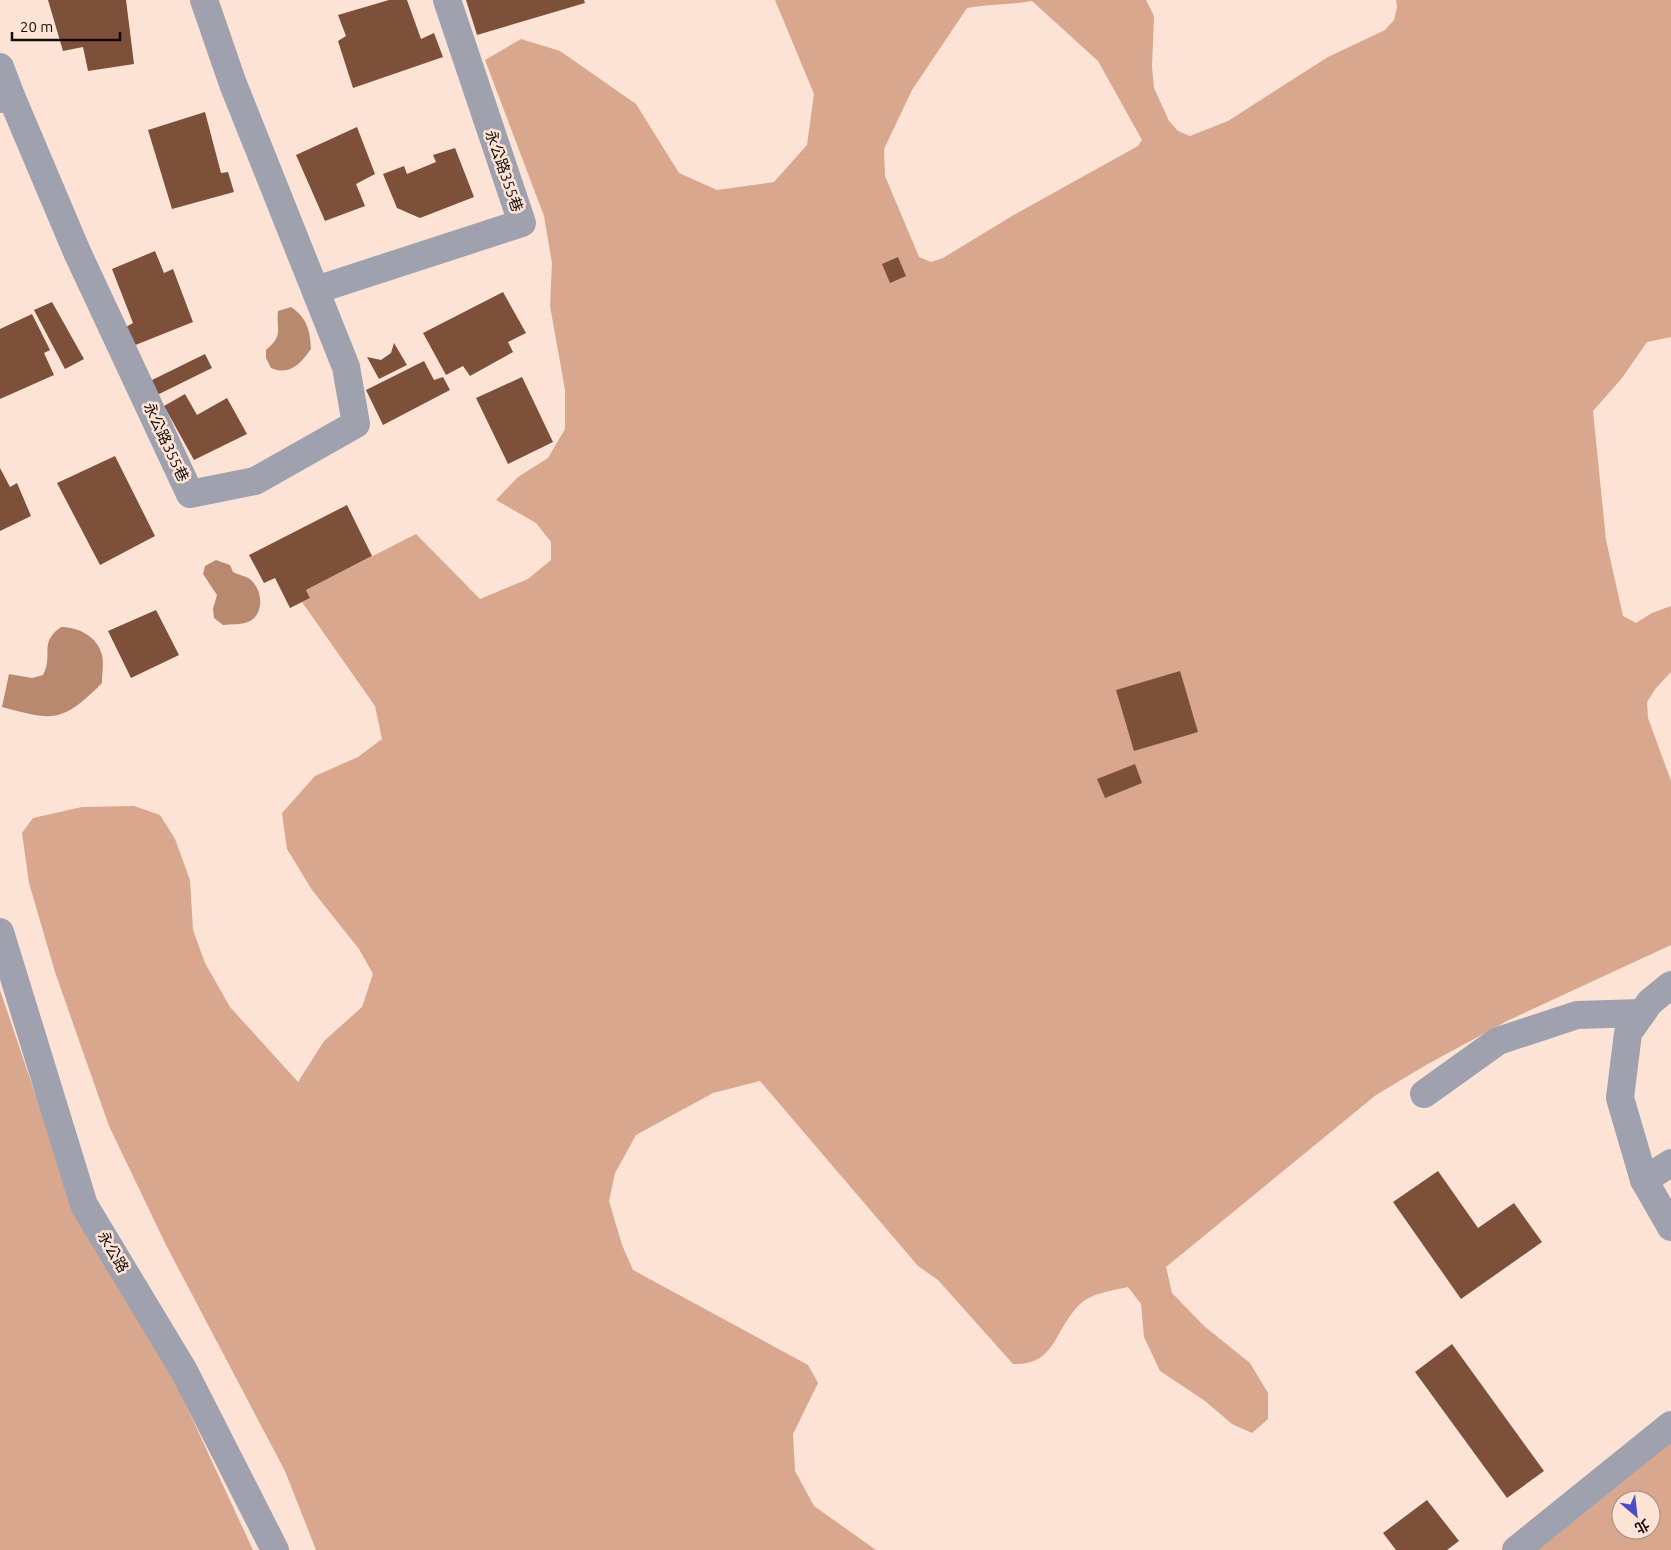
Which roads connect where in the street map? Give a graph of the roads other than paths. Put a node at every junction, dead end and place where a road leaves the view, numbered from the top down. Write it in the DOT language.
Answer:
graph roads {
  1 [pos="204,0"];
  2 [pos="447,0"];
  3 [pos="0,67"];
  4 [pos="6,97"];
  5 [pos="316,290"];
  6 [pos="0,932"];
  7 [pos="1671,985"];
  8 [pos="1642,1013"];
  9 [pos="1424,1094"];
  10 [pos="1671,1163"];
  11 [pos="1644,1180"];
  12 [pos="1671,1227"];
  13 [pos="1671,1424"];
  14 [pos="275,1550"];
  15 [pos="1516,1550"];
  1 -- 5 [label="lane, 永公路355巷"];
  2 -- 5 [label="lane, 永公路355巷"];
  3 -- 4 [label="lane, 永公路355巷"];
  4 -- 5 [label="lane, 永公路355巷"];
  6 -- 14 [label="lane, 永公路"];
  7 -- 8 [label="lane"];
  8 -- 9 [label="lane"];
  8 -- 11 [label="lane"];
  10 -- 11 [label="lane"];
  11 -- 12 [label="lane"];
  13 -- 15 [label="lane"];
}
